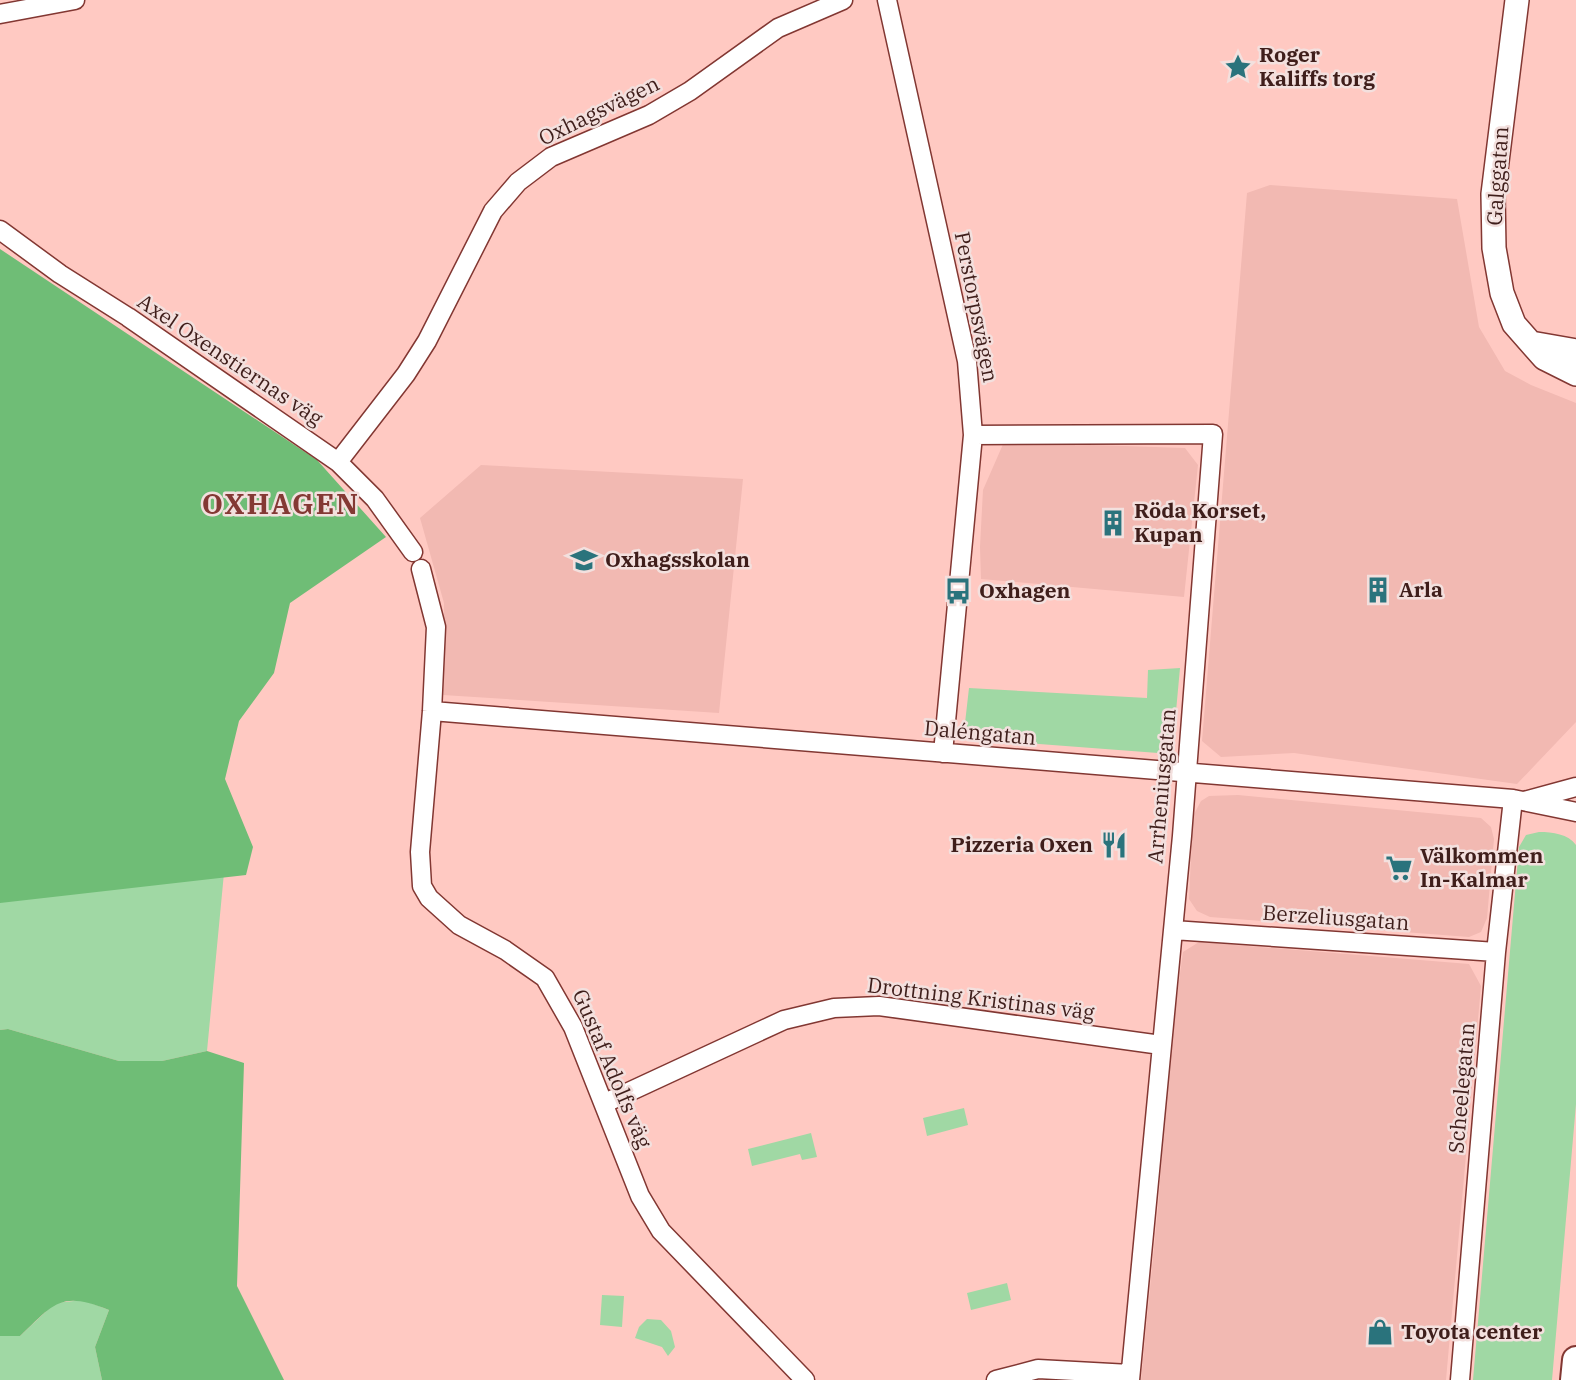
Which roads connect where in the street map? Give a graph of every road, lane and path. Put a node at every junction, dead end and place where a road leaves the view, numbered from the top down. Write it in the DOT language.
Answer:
graph roads {
  1 [pos="75,0"];
  2 [pos="843,0"];
  3 [pos="887,0"];
  4 [pos="1517,0"];
  5 [pos="0,14"];
  6 [pos="0,229"];
  7 [pos="1531,343"];
  8 [pos="1576,351"];
  9 [pos="1576,374"];
  10 [pos="973,435"];
  11 [pos="338,461"];
  12 [pos="413,552"];
  13 [pos="421,569"];
  14 [pos="432,711"];
  15 [pos="943,753"];
  16 [pos="1187,772"];
  17 [pos="1576,787"];
  18 [pos="1519,800"];
  19 [pos="1576,812"];
  20 [pos="1172,930"];
  21 [pos="1496,952"];
  22 [pos="1161,1045"];
  23 [pos="605,1103"];
  24 [pos="1576,1360"];
  25 [pos="1130,1377"];
  26 [pos="805,1380"];
  27 [pos="996,1380"];
  28 [pos="1460,1380"];
  29 [pos="1574,1380"];
  1 -- 5 [label="street"];
  2 -- 11 [label="street, Oxhagsvägen"];
  3 -- 10 [label="street, Perstorpsvägen"];
  4 -- 7 [label="street, Galggatan"];
  6 -- 11 [label="street, Axel Oxenstiernas väg"];
  7 -- 8 [label="street"];
  7 -- 9 [label="street, Galggatan"];
  10 -- 15 [label="street, Perstorpsvägen"];
  10 -- 16 [label="street, Arrheniusgatan"];
  11 -- 12 [label="street, Axel Oxenstiernas väg"];
  13 -- 14 [label="street, Gustaf Adolfs väg"];
  14 -- 15 [label="street, Daléngatan"];
  14 -- 23 [label="street, Gustaf Adolfs väg"];
  15 -- 16 [label="street, Daléngatan"];
  16 -- 18 [label="street, Daléngatan"];
  16 -- 20 [label="street, Arrheniusgatan"];
  17 -- 18 [label="street, Daléngatan"];
  18 -- 19 [label="street, Daléngatan"];
  18 -- 21 [label="street, Scheelegatan"];
  20 -- 21 [label="street, Berzeliusgatan"];
  20 -- 22 [label="street, Arrheniusgatan"];
  21 -- 28 [label="street, Scheelegatan"];
  22 -- 23 [label="street, Drottning Kristinas väg"];
  22 -- 25 [label="street, Arrheniusgatan"];
  23 -- 26 [label="street, Gustaf Adolfs väg"];
  24 -- 29 [label="main road"];
  25 -- 27 [label="street"];
}
